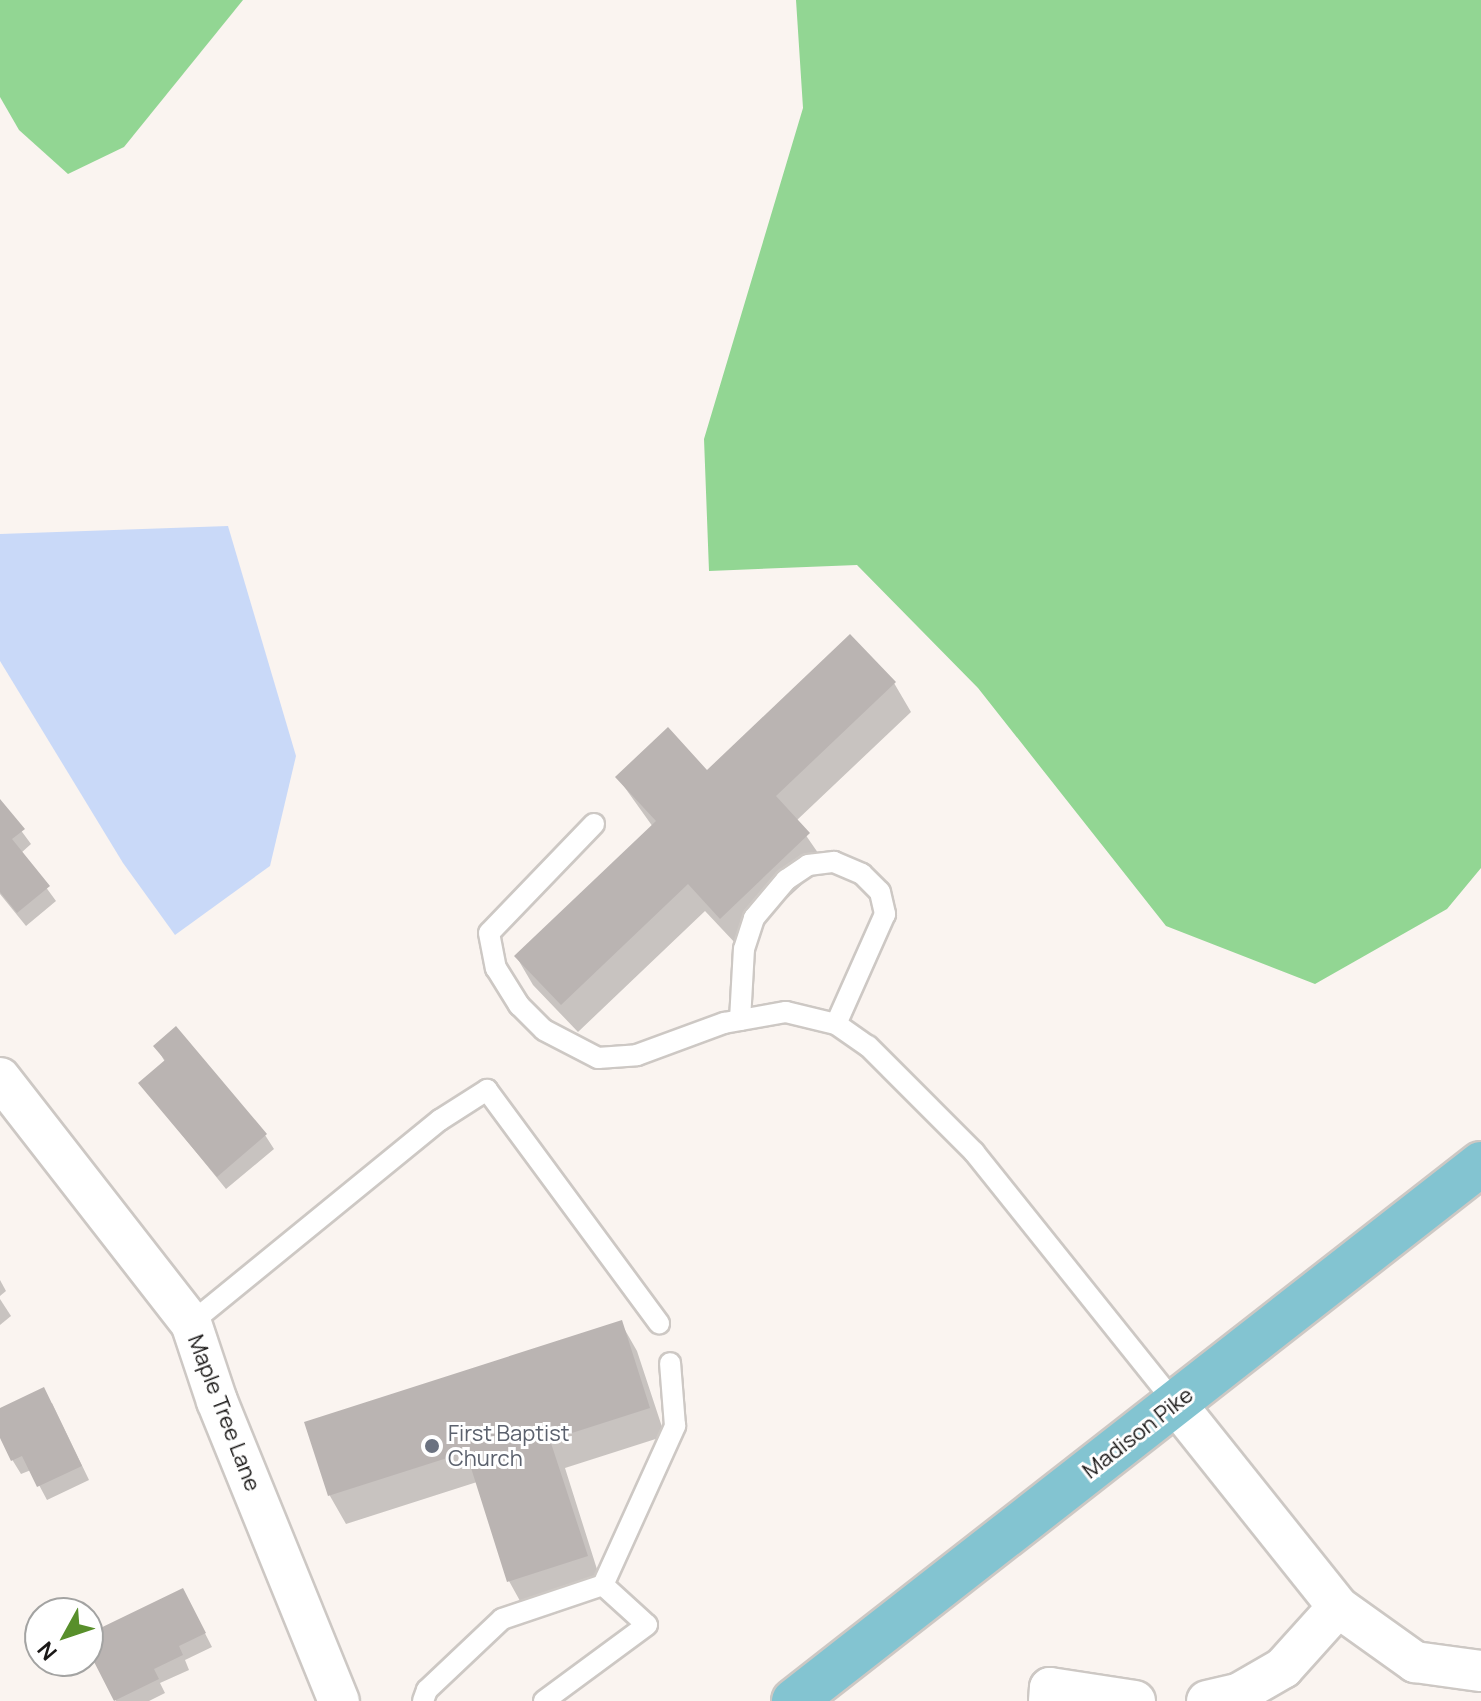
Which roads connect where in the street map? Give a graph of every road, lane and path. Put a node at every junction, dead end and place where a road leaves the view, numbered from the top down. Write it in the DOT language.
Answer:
graph roads {
  1 [pos="594,824"];
  2 [pos="740,1020"];
  3 [pos="836,1024"];
  4 [pos="0,1078"];
  5 [pos="1481,1164"];
  6 [pos="191,1323"];
  7 [pos="659,1323"];
  8 [pos="670,1363"];
  9 [pos="1176,1404"];
  10 [pos="603,1585"];
  11 [pos="1338,1607"];
  12 [pos="1481,1671"];
  13 [pos="1049,1694"];
  14 [pos="339,1701"];
  15 [pos="423,1701"];
  16 [pos="544,1701"];
  17 [pos="794,1701"];
  18 [pos="1135,1701"];
  19 [pos="1207,1701"];
  1 -- 2 [label="lane"];
  2 -- 3 [label="lane"];
  2 -- 3 [label="lane"];
  3 -- 9 [label="lane"];
  4 -- 6 [label="street, Maple Tree Lane"];
  5 -- 9 [label="main road, Madison Pike"];
  6 -- 7 [label="lane"];
  6 -- 14 [label="street, Maple Tree Lane"];
  8 -- 10 [label="lane"];
  9 -- 11 [label="street"];
  9 -- 17 [label="main road, Madison Pike"];
  10 -- 15 [label="lane"];
  10 -- 16 [label="lane"];
  11 -- 12 [label="street"];
  11 -- 19 [label="street"];
  13 -- 18 [label="street"];
}
